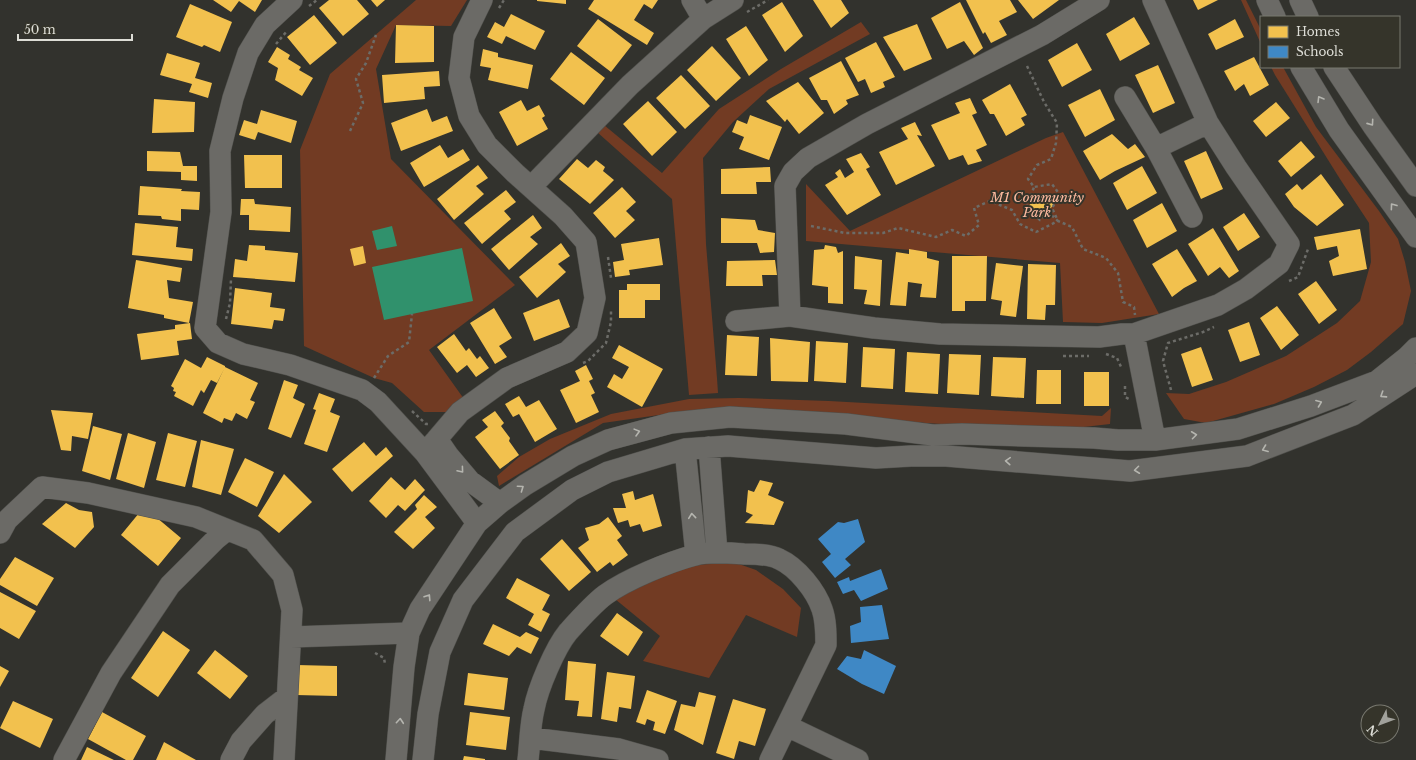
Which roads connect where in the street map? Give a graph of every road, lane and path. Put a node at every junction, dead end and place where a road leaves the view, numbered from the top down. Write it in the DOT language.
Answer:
graph roads {
  1 [pos="317,0"];
  2 [pos="504,0"];
  3 [pos="692,0"];
  4 [pos="733,0"];
  5 [pos="1099,0"];
  6 [pos="1153,0"];
  7 [pos="1267,0"];
  8 [pos="1300,0"];
  9 [pos="300,3"];
  10 [pos="489,6"];
  11 [pos="1275,16"];
  12 [pos="1308,16"];
  13 [pos="703,19"];
  14 [pos="289,29"];
  15 [pos="376,35"];
  16 [pos="275,46"];
  17 [pos="1033,62"];
  18 [pos="1026,66"];
  19 [pos="1023,68"];
  20 [pos="1303,68"];
  21 [pos="1335,68"];
  22 [pos="1125,97"];
  23 [pos="1208,123"];
  24 [pos="350,131"];
  25 [pos="1156,148"];
  26 [pos="1416,186"];
  27 [pos="531,187"];
  28 [pos="1034,188"];
  29 [pos="1192,217"];
  30 [pos="1058,221"];
  31 [pos="811,226"];
  32 [pos="1416,237"];
  33 [pos="1305,244"];
  34 [pos="232,275"];
  35 [pos="1286,282"];
  36 [pos="412,314"];
  37 [pos="790,316"];
  38 [pos="736,321"];
  39 [pos="225,322"];
  40 [pos="1217,325"];
  41 [pos="1134,327"];
  42 [pos="1416,348"];
  43 [pos="1100,355"];
  44 [pos="1062,356"];
  45 [pos="1093,356"];
  46 [pos="1124,374"];
  47 [pos="1416,374"];
  48 [pos="374,378"];
  49 [pos="1124,382"];
  50 [pos="1171,390"];
  51 [pos="410,409"];
  52 [pos="1150,414"];
  53 [pos="946,435"];
  54 [pos="431,438"];
  55 [pos="1155,440"];
  56 [pos="709,447"];
  57 [pos="685,449"];
  58 [pos="946,456"];
  59 [pos="500,504"];
  60 [pos="477,523"];
  61 [pos="227,530"];
  62 [pos="0,533"];
  63 [pos="718,553"];
  64 [pos="696,555"];
  65 [pos="409,633"];
  66 [pos="291,638"];
  67 [pos="373,652"];
  68 [pos="386,665"];
  69 [pos="287,697"];
  70 [pos="787,726"];
  71 [pos="531,738"];
  72 [pos="64,760"];
  73 [pos="231,760"];
  74 [pos="284,760"];
  75 [pos="396,760"];
  76 [pos="423,760"];
  77 [pos="528,760"];
  78 [pos="658,760"];
  79 [pos="770,760"];
  80 [pos="858,760"];
  1 -- 9 [label="path"];
  2 -- 10 [label="path"];
  3 -- 13 [label="street"];
  4 -- 13 [label="street"];
  5 -- 37 [label="street"];
  6 -- 23 [label="street"];
  7 -- 11 [label="street"];
  8 -- 12 [label="street"];
  9 -- 54 [label="street"];
  10 -- 27 [label="street"];
  13 -- 27 [label="street"];
  14 -- 16 [label="path"];
  15 -- 24 [label="path"];
  17 -- 18 [label="path"];
  18 -- 19 [label="path"];
  18 -- 28 [label="path"];
  32 -- 20 [label="street, one-way"];
  21 -- 26 [label="street, one-way"];
  22 -- 25 [label="street"];
  23 -- 25 [label="street"];
  23 -- 41 [label="street"];
  25 -- 29 [label="street"];
  27 -- 54 [label="street"];
  28 -- 30 [label="path"];
  28 -- 30 [label="path"];
  30 -- 31 [label="path"];
  30 -- 41 [label="path"];
  33 -- 35 [label="path"];
  34 -- 39 [label="path"];
  36 -- 48 [label="path"];
  37 -- 38 [label="street"];
  37 -- 41 [label="street"];
  40 -- 50 [label="path"];
  41 -- 52 [label="street"];
  55 -- 42 [label="street, one-way"];
  43 -- 46 [label="path"];
  44 -- 45 [label="path"];
  47 -- 58 [label="street, one-way"];
  49 -- 52 [label="path"];
  51 -- 54 [label="path"];
  52 -- 55 [label="street"];
  53 -- 55 [label="street"];
  53 -- 58 [label="street"];
  59 -- 53 [label="street, one-way"];
  54 -- 59 [label="street, one-way"];
  54 -- 60 [label="street"];
  56 -- 57 [label="street"];
  56 -- 58 [label="street"];
  56 -- 63 [label="street"];
  64 -- 57 [label="street, one-way"];
  57 -- 76 [label="street"];
  59 -- 60 [label="street"];
  65 -- 60 [label="street, one-way"];
  61 -- 62 [label="street"];
  61 -- 66 [label="street"];
  61 -- 72 [label="street"];
  63 -- 64 [label="street"];
  63 -- 70 [label="street"];
  64 -- 71 [label="street"];
  65 -- 66 [label="street"];
  75 -- 65 [label="street, one-way"];
  66 -- 69 [label="street"];
  67 -- 68 [label="path"];
  69 -- 73 [label="street"];
  69 -- 74 [label="street"];
  70 -- 79 [label="street"];
  70 -- 80 [label="street"];
  71 -- 77 [label="street"];
  71 -- 78 [label="street"];
}
